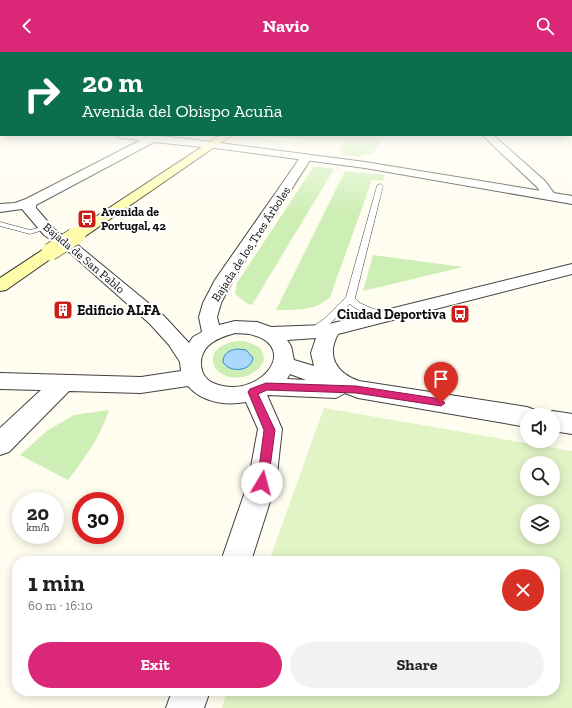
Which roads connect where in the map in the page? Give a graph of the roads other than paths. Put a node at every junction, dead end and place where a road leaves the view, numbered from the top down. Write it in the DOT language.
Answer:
graph roads {
  1 [pos="121,155"];
  2 [pos="198,155"];
  3 [pos="282,155"];
  4 [pos="509,155"];
  5 [pos="306,158"];
  6 [pos="380,186"];
  7 [pos="550,196"];
  8 [pos="572,200"];
  9 [pos="31,202"];
  10 [pos="0,208"];
  11 [pos="0,224"];
  12 [pos="46,228"];
  13 [pos="572,269"];
  14 [pos="0,286"];
  15 [pos="350,298"];
  16 [pos="390,315"];
  17 [pos="320,331"];
  18 [pos="212,334"];
  19 [pos="269,334"];
  20 [pos="285,361"];
  21 [pos="191,368"];
  22 [pos="0,381"];
  23 [pos="62,384"];
  24 [pos="343,385"];
  25 [pos="260,389"];
  26 [pos="369,391"];
  27 [pos="520,416"];
  28 [pos="560,422"];
  29 [pos="572,424"];
  30 [pos="0,444"];
  31 [pos="238,556"];
  32 [pos="189,696"];
  33 [pos="185,708"];
  1 -- 9 [label="street"];
  2 -- 14 [label="main road, bridge"];
  3 -- 5 [label="street"];
  4 -- 7 [label="street"];
  5 -- 7 [label="street"];
  5 -- 18 [label="street, Bajada de los Tres Árboles"];
  6 -- 15 [label="lane"];
  7 -- 8 [label="street"];
  9 -- 10 [label="street"];
  9 -- 12 [label="street, Bajada de San Pablo"];
  11 -- 12 [label="lane"];
  12 -- 21 [label="street, Bajada de San Pablo"];
  13 -- 16 [label="street"];
  15 -- 16 [label="lane"];
  15 -- 17 [label="lane"];
  16 -- 17 [label="street"];
  17 -- 19 [label="street"];
  17 -- 20 [label="street"];
  17 -- 24 [label="street"];
  18 -- 19 [label="street"];
  18 -- 21 [label="street"];
  19 -- 20 [label="street"];
  20 -- 24 [label="street"];
  20 -- 25 [label="street"];
  21 -- 23 [label="street"];
  21 -- 25 [label="street"];
  22 -- 23 [label="street"];
  23 -- 30 [label="street"];
  24 -- 26 [label="street"];
  25 -- 26 [label="street"];
  25 -- 31 [label="street"];
  26 -- 27 [label="street"];
  28 -- 29 [label="street"];
  32 -- 33 [label="street"];
}
